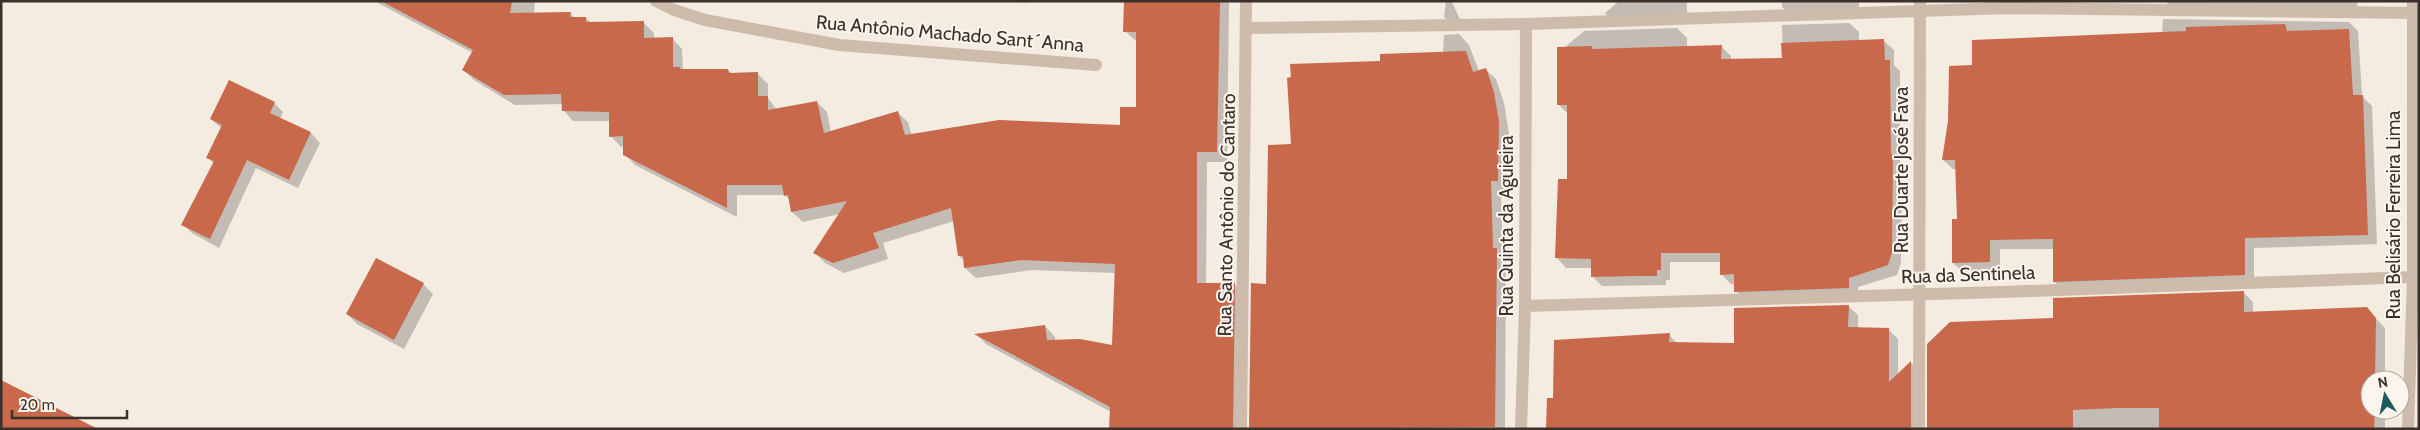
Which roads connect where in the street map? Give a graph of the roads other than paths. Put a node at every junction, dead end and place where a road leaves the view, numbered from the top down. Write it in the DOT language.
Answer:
graph roads {
  1 [pos="656,1"];
  2 [pos="1246,1"];
  3 [pos="1920,6"];
  4 [pos="2415,9"];
  5 [pos="1526,24"];
  6 [pos="1248,28"];
  7 [pos="1096,65"];
  8 [pos="2416,257"];
  9 [pos="2413,277"];
  10 [pos="1920,294"];
  11 [pos="1525,306"];
  12 [pos="2412,425"];
  13 [pos="1241,429"];
  14 [pos="1521,429"];
  15 [pos="1919,429"];
  1 -- 7 [label="street, Rua Antônio Machado Sant´Anna"];
  2 -- 6 [label="street, Rua Santo Antônio do Cantaro"];
  3 -- 4 [label="street"];
  3 -- 5 [label="street"];
  3 -- 10 [label="street, Rua Duarte José Fava"];
  4 -- 8 [label="street, Rua Belisário Ferreira Lima"];
  5 -- 6 [label="street"];
  5 -- 11 [label="street, Rua Quinta da Aguieira"];
  6 -- 13 [label="street, Rua Santo Antônio do Cantaro"];
  8 -- 9 [label="street, Rua Belisário Ferreira Lima"];
  9 -- 10 [label="street, Rua da Sentinela"];
  9 -- 12 [label="street, Rua Belisário Ferreira Lima"];
  10 -- 11 [label="street, Rua da Sentinela"];
  10 -- 15 [label="street, Rua Duarte José Fava"];
  11 -- 14 [label="street, Rua Quinta da Aguieira"];
}
